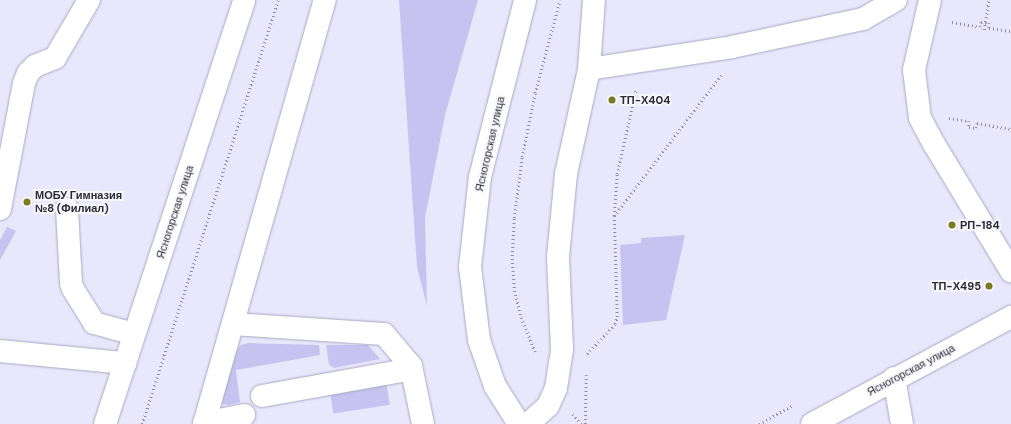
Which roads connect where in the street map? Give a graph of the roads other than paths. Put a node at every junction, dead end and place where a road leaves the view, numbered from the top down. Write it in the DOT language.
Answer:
graph roads {
  1 [pos="89,0"];
  2 [pos="244,0"];
  3 [pos="325,0"];
  4 [pos="525,0"];
  5 [pos="594,0"];
  6 [pos="896,0"];
  7 [pos="930,0"];
  8 [pos="589,68"];
  9 [pos="0,208"];
  10 [pos="67,209"];
  11 [pos="1011,271"];
  12 [pos="1011,317"];
  13 [pos="233,324"];
  14 [pos="134,334"];
  15 [pos="0,351"];
  16 [pos="125,363"];
  17 [pos="412,369"];
  18 [pos="894,378"];
  19 [pos="262,396"];
  20 [pos="244,415"];
  21 [pos="204,423"];
  22 [pos="106,424"];
  23 [pos="423,424"];
  24 [pos="519,424"];
  25 [pos="528,424"];
  26 [pos="812,424"];
  27 [pos="902,424"];
  1 -- 9 [label="street"];
  2 -- 14 [label="street, Ясногорская улица"];
  3 -- 13 [label="street"];
  4 -- 24 [label="street, Ясногорская улица"];
  5 -- 8 [label="street"];
  6 -- 8 [label="street"];
  7 -- 11 [label="street"];
  8 -- 25 [label="street"];
  10 -- 14 [label="street"];
  12 -- 18 [label="street, Ясногорская улица"];
  13 -- 17 [label="street"];
  13 -- 21 [label="street"];
  14 -- 16 [label="street, Ясногорская улица"];
  15 -- 16 [label="street"];
  16 -- 22 [label="street, Ясногорская улица"];
  17 -- 19 [label="street"];
  17 -- 23 [label="street"];
  18 -- 26 [label="street, Ясногорская улица"];
  18 -- 27 [label="street"];
  20 -- 21 [label="street"];
}
